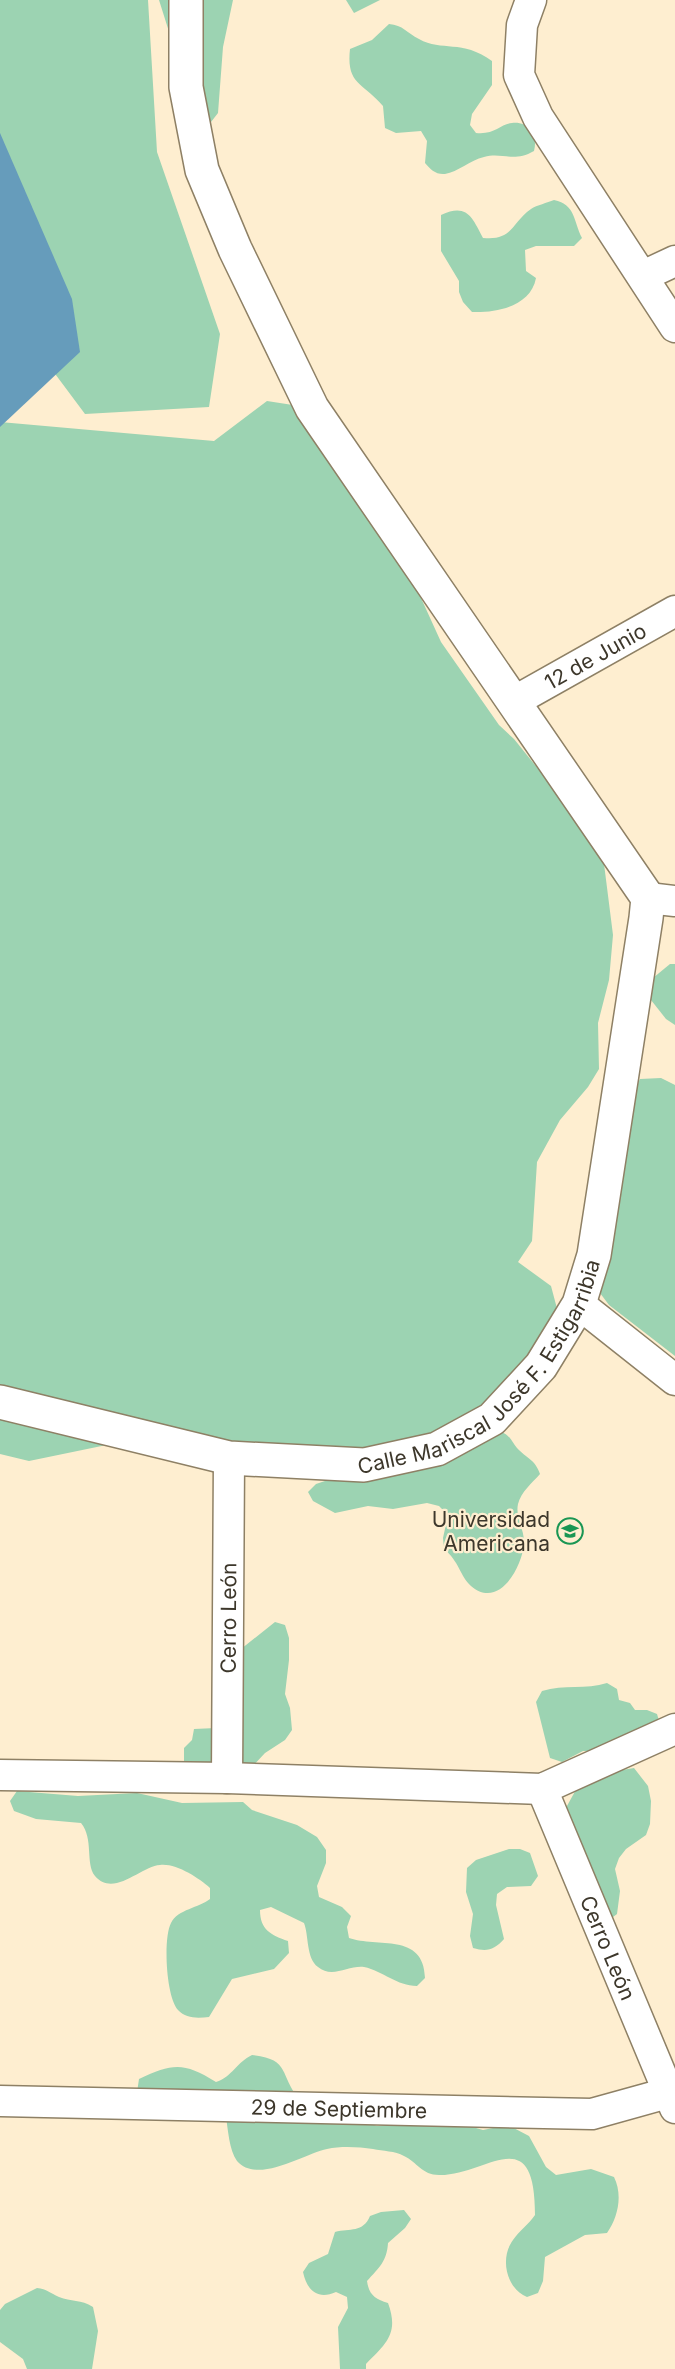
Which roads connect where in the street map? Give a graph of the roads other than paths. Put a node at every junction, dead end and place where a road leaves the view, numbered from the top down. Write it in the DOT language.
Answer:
graph roads {
  1 [pos="186,0"];
  2 [pos="531,0"];
  3 [pos="675,261"];
  4 [pos="643,276"];
  5 [pos="675,327"];
  6 [pos="675,611"];
  7 [pos="514,700"];
  8 [pos="662,899"];
  9 [pos="579,1304"];
  10 [pos="675,1380"];
  11 [pos="0,1402"];
  12 [pos="229,1458"];
  13 [pos="675,1729"];
  14 [pos="0,1775"];
  15 [pos="227,1778"];
  16 [pos="542,1789"];
  17 [pos="673,2098"];
  18 [pos="0,2101"];
  1 -- 7 [label="street"];
  2 -- 4 [label="street"];
  3 -- 4 [label="street"];
  4 -- 5 [label="street"];
  6 -- 7 [label="street, 12 de Junio"];
  7 -- 8 [label="street"];
  8 -- 9 [label="street, Calle Mariscal José F. Estigarribia"];
  9 -- 10 [label="street"];
  9 -- 12 [label="street, Calle Mariscal José F. Estigarribia"];
  11 -- 12 [label="street, Calle Mariscal José F. Estigarribia"];
  12 -- 15 [label="street, Cerro León"];
  13 -- 16 [label="street"];
  14 -- 15 [label="street"];
  15 -- 16 [label="street"];
  16 -- 17 [label="street, Cerro León"];
  17 -- 18 [label="street, 29 de Septiembre"];
}
